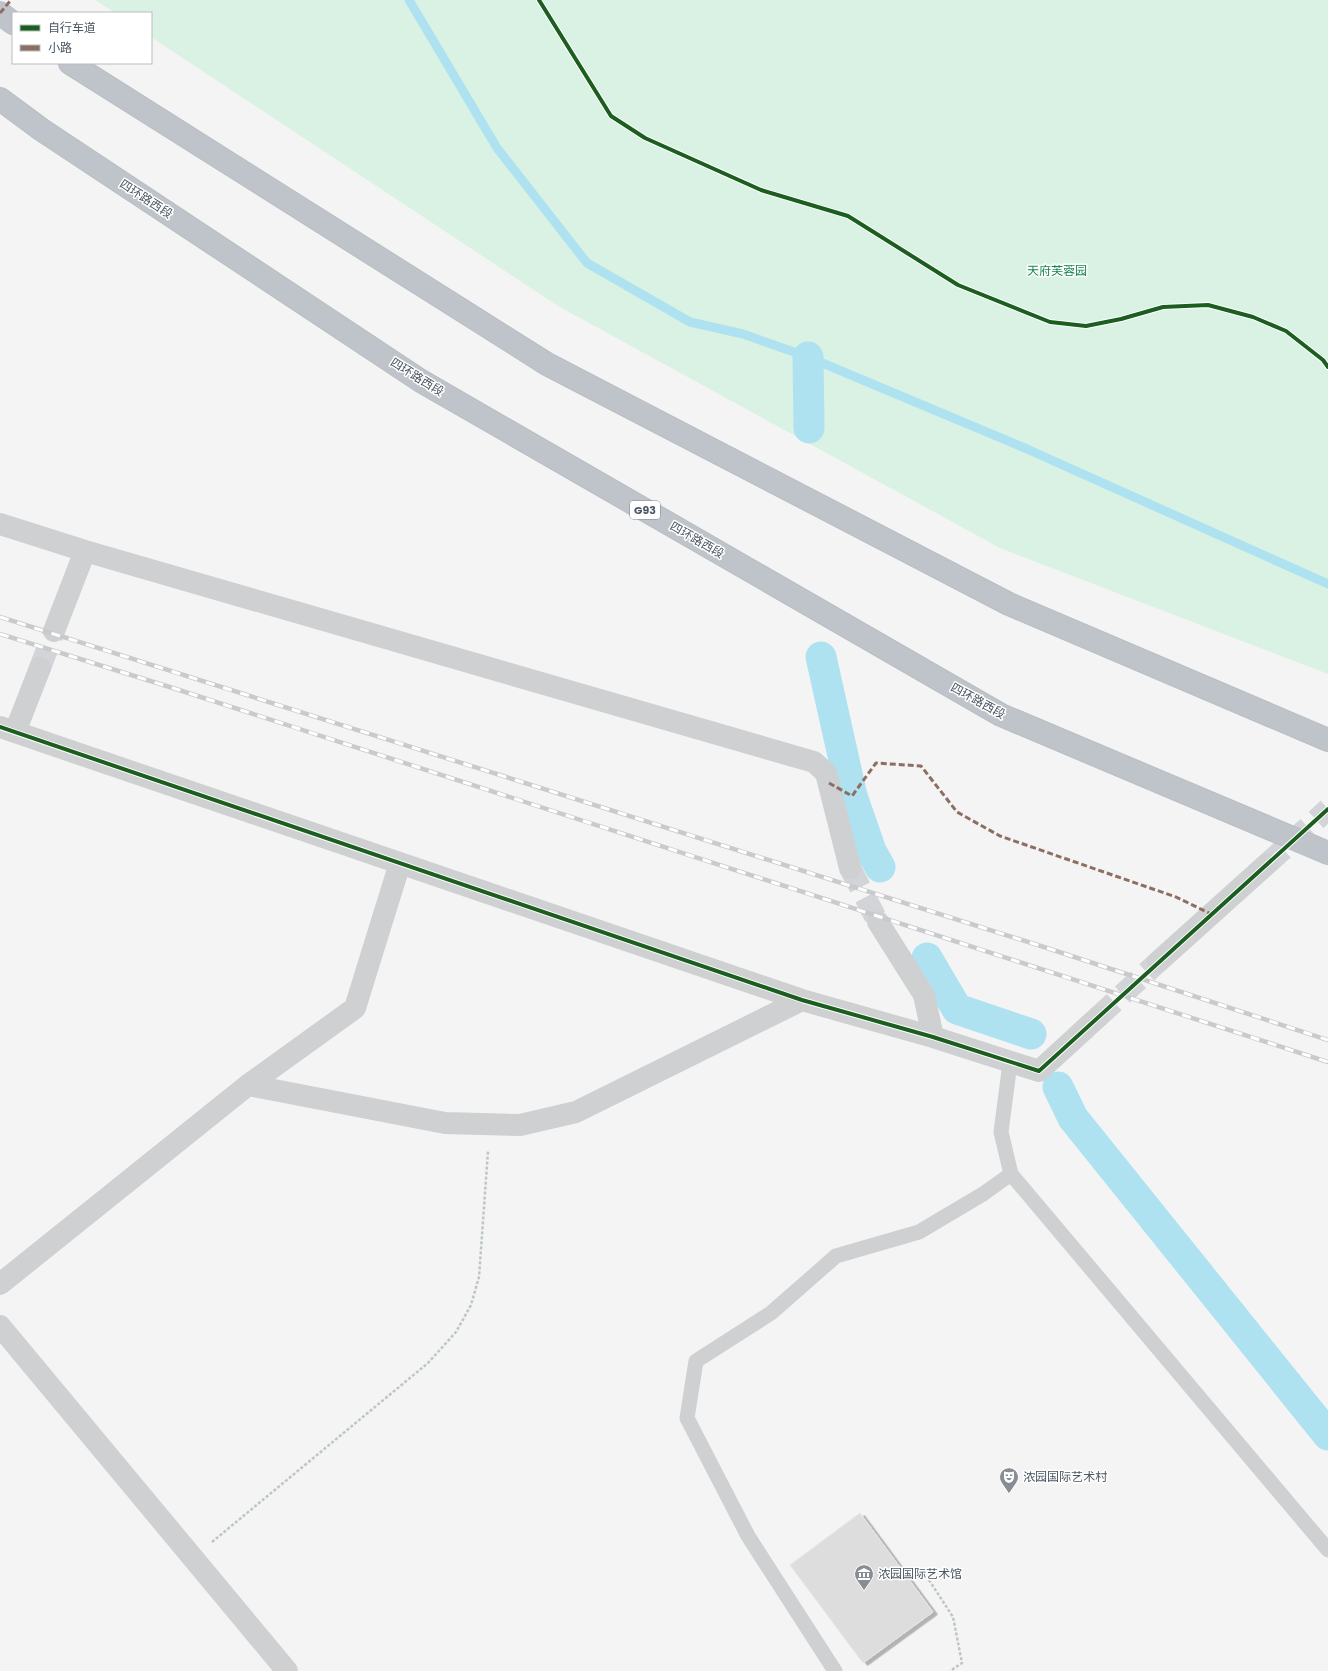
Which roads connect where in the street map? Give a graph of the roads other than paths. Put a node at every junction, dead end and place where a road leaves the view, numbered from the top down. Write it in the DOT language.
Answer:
graph roads {
  1 [pos="0,13"];
  2 [pos="12,22"];
  3 [pos="72,64"];
  4 [pos="0,99"];
  5 [pos="0,524"];
  6 [pos="85,551"];
  7 [pos="54,631"];
  8 [pos="40,668"];
  9 [pos="8,729"];
  10 [pos="1328,740"];
  11 [pos="1328,853"];
  12 [pos="400,863"];
  13 [pos="1267,864"];
  14 [pos="850,868"];
  15 [pos="878,922"];
  16 [pos="1158,962"];
  17 [pos="802,1000"];
  18 [pos="1098,1017"];
  19 [pos="933,1037"];
  20 [pos="1010,1063"];
  21 [pos="248,1085"];
  22 [pos="1011,1174"];
  23 [pos="0,1284"];
  24 [pos="0,1326"];
  25 [pos="1328,1550"];
  26 [pos="287,1671"];
  27 [pos="835,1671"];
  1 -- 2 [label="highway"];
  3 -- 10 [label="highway"];
  4 -- 11 [label="highway, 四环路西段 / G93"];
  5 -- 6 [label="street"];
  6 -- 7 [label="street"];
  6 -- 14 [label="street"];
  8 -- 9 [label="street"];
  9 -- 12 [label="street"];
  12 -- 17 [label="street"];
  12 -- 21 [label="street"];
  13 -- 16 [label="street"];
  15 -- 19 [label="street"];
  17 -- 19 [label="street"];
  17 -- 21 [label="street"];
  18 -- 20 [label="street"];
  19 -- 20 [label="street"];
  20 -- 22 [label="lane"];
  21 -- 23 [label="street"];
  22 -- 25 [label="lane"];
  22 -- 27 [label="lane"];
  24 -- 26 [label="street"];
}
